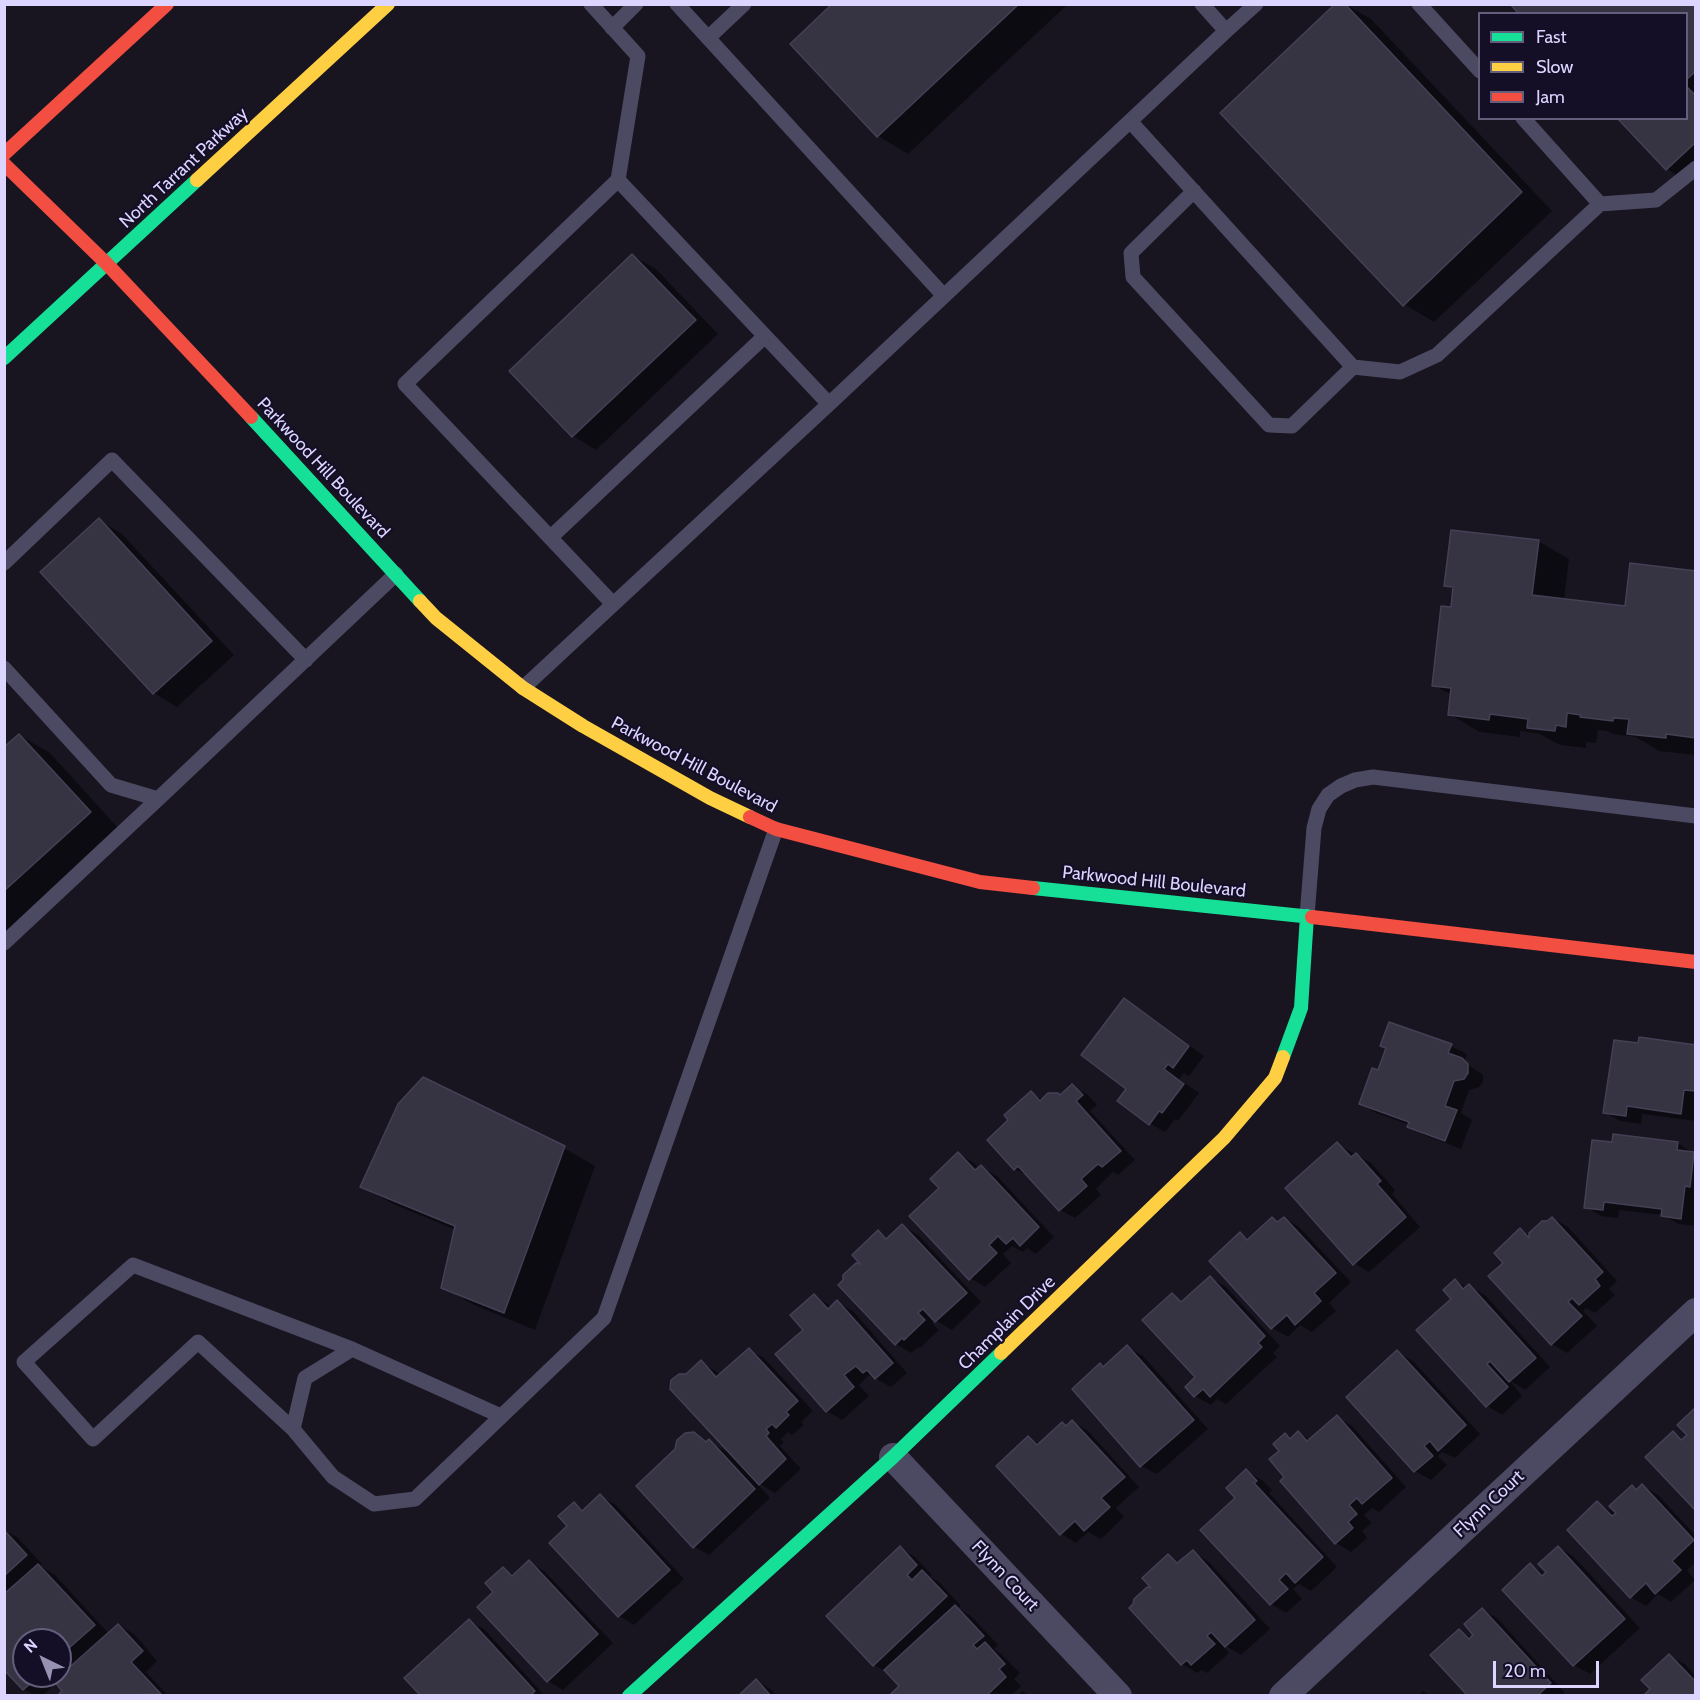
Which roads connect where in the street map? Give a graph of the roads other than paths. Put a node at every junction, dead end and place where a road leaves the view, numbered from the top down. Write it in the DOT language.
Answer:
graph roads {
  1 [pos="167,4"];
  2 [pos="388,4"];
  3 [pos="591,4"];
  4 [pos="636,4"];
  5 [pos="677,4"];
  6 [pos="744,4"];
  7 [pos="1202,4"];
  8 [pos="1256,4"];
  9 [pos="1419,4"];
  10 [pos="612,28"];
  11 [pos="1226,31"];
  12 [pos="708,38"];
  13 [pos="1478,70"];
  14 [pos="1525,120"];
  15 [pos="1131,121"];
  16 [pos="4,154"];
  17 [pos="4,164"];
  18 [pos="1695,168"];
  19 [pos="618,180"];
  20 [pos="1194,191"];
  21 [pos="1600,204"];
  22 [pos="107,264"];
  23 [pos="944,296"];
  24 [pos="765,336"];
  25 [pos="4,358"];
  26 [pos="1353,367"];
  27 [pos="829,404"];
  28 [pos="551,537"];
  29 [pos="4,563"];
  30 [pos="396,574"];
  31 [pos="614,603"];
  32 [pos="306,660"];
  33 [pos="4,669"];
  34 [pos="523,688"];
  35 [pos="158,799"];
  36 [pos="1695,816"];
  37 [pos="776,829"];
  38 [pos="1307,916"];
  39 [pos="4,943"];
  40 [pos="1695,962"];
  41 [pos="1695,1312"];
  42 [pos="352,1349"];
  43 [pos="501,1416"];
  44 [pos="293,1429"];
  45 [pos="893,1457"];
  46 [pos="628,1695"];
  47 [pos="1118,1695"];
  48 [pos="1283,1695"];
  1 -- 16 [label="street"];
  2 -- 22 [label="street, North Tarrant Parkway"];
  3 -- 10 [label="lane"];
  4 -- 10 [label="lane"];
  5 -- 12 [label="lane"];
  6 -- 12 [label="lane"];
  7 -- 11 [label="lane"];
  8 -- 11 [label="lane"];
  9 -- 13 [label="lane"];
  10 -- 19 [label="lane"];
  11 -- 15 [label="lane"];
  12 -- 23 [label="lane"];
  14 -- 21 [label="lane"];
  15 -- 20 [label="lane"];
  15 -- 23 [label="lane"];
  17 -- 22 [label="street, Parkwood Hill Boulevard"];
  18 -- 21 [label="lane"];
  19 -- 24 [label="lane"];
  19 -- 28 [label="lane"];
  20 -- 26 [label="lane"];
  20 -- 26 [label="lane"];
  21 -- 26 [label="lane"];
  22 -- 25 [label="street, North Tarrant Parkway"];
  22 -- 30 [label="street, Parkwood Hill Boulevard"];
  23 -- 27 [label="lane"];
  24 -- 27 [label="lane"];
  24 -- 28 [label="lane"];
  27 -- 31 [label="lane"];
  28 -- 31 [label="lane"];
  29 -- 32 [label="lane"];
  30 -- 32 [label="lane"];
  30 -- 34 [label="street, Parkwood Hill Boulevard"];
  31 -- 34 [label="lane"];
  32 -- 35 [label="lane"];
  33 -- 35 [label="lane"];
  34 -- 37 [label="street, Parkwood Hill Boulevard"];
  35 -- 39 [label="lane"];
  36 -- 38 [label="lane"];
  37 -- 38 [label="street, Parkwood Hill Boulevard"];
  37 -- 43 [label="lane"];
  38 -- 40 [label="street, Parkwood Hill Boulevard"];
  38 -- 45 [label="street, Champlain Drive"];
  41 -- 48 [label="street, Flynn Court"];
  42 -- 43 [label="lane"];
  42 -- 44 [label="lane"];
  42 -- 44 [label="lane"];
  43 -- 44 [label="lane"];
  45 -- 46 [label="street, Champlain Drive"];
  45 -- 47 [label="street, Flynn Court"];
}
